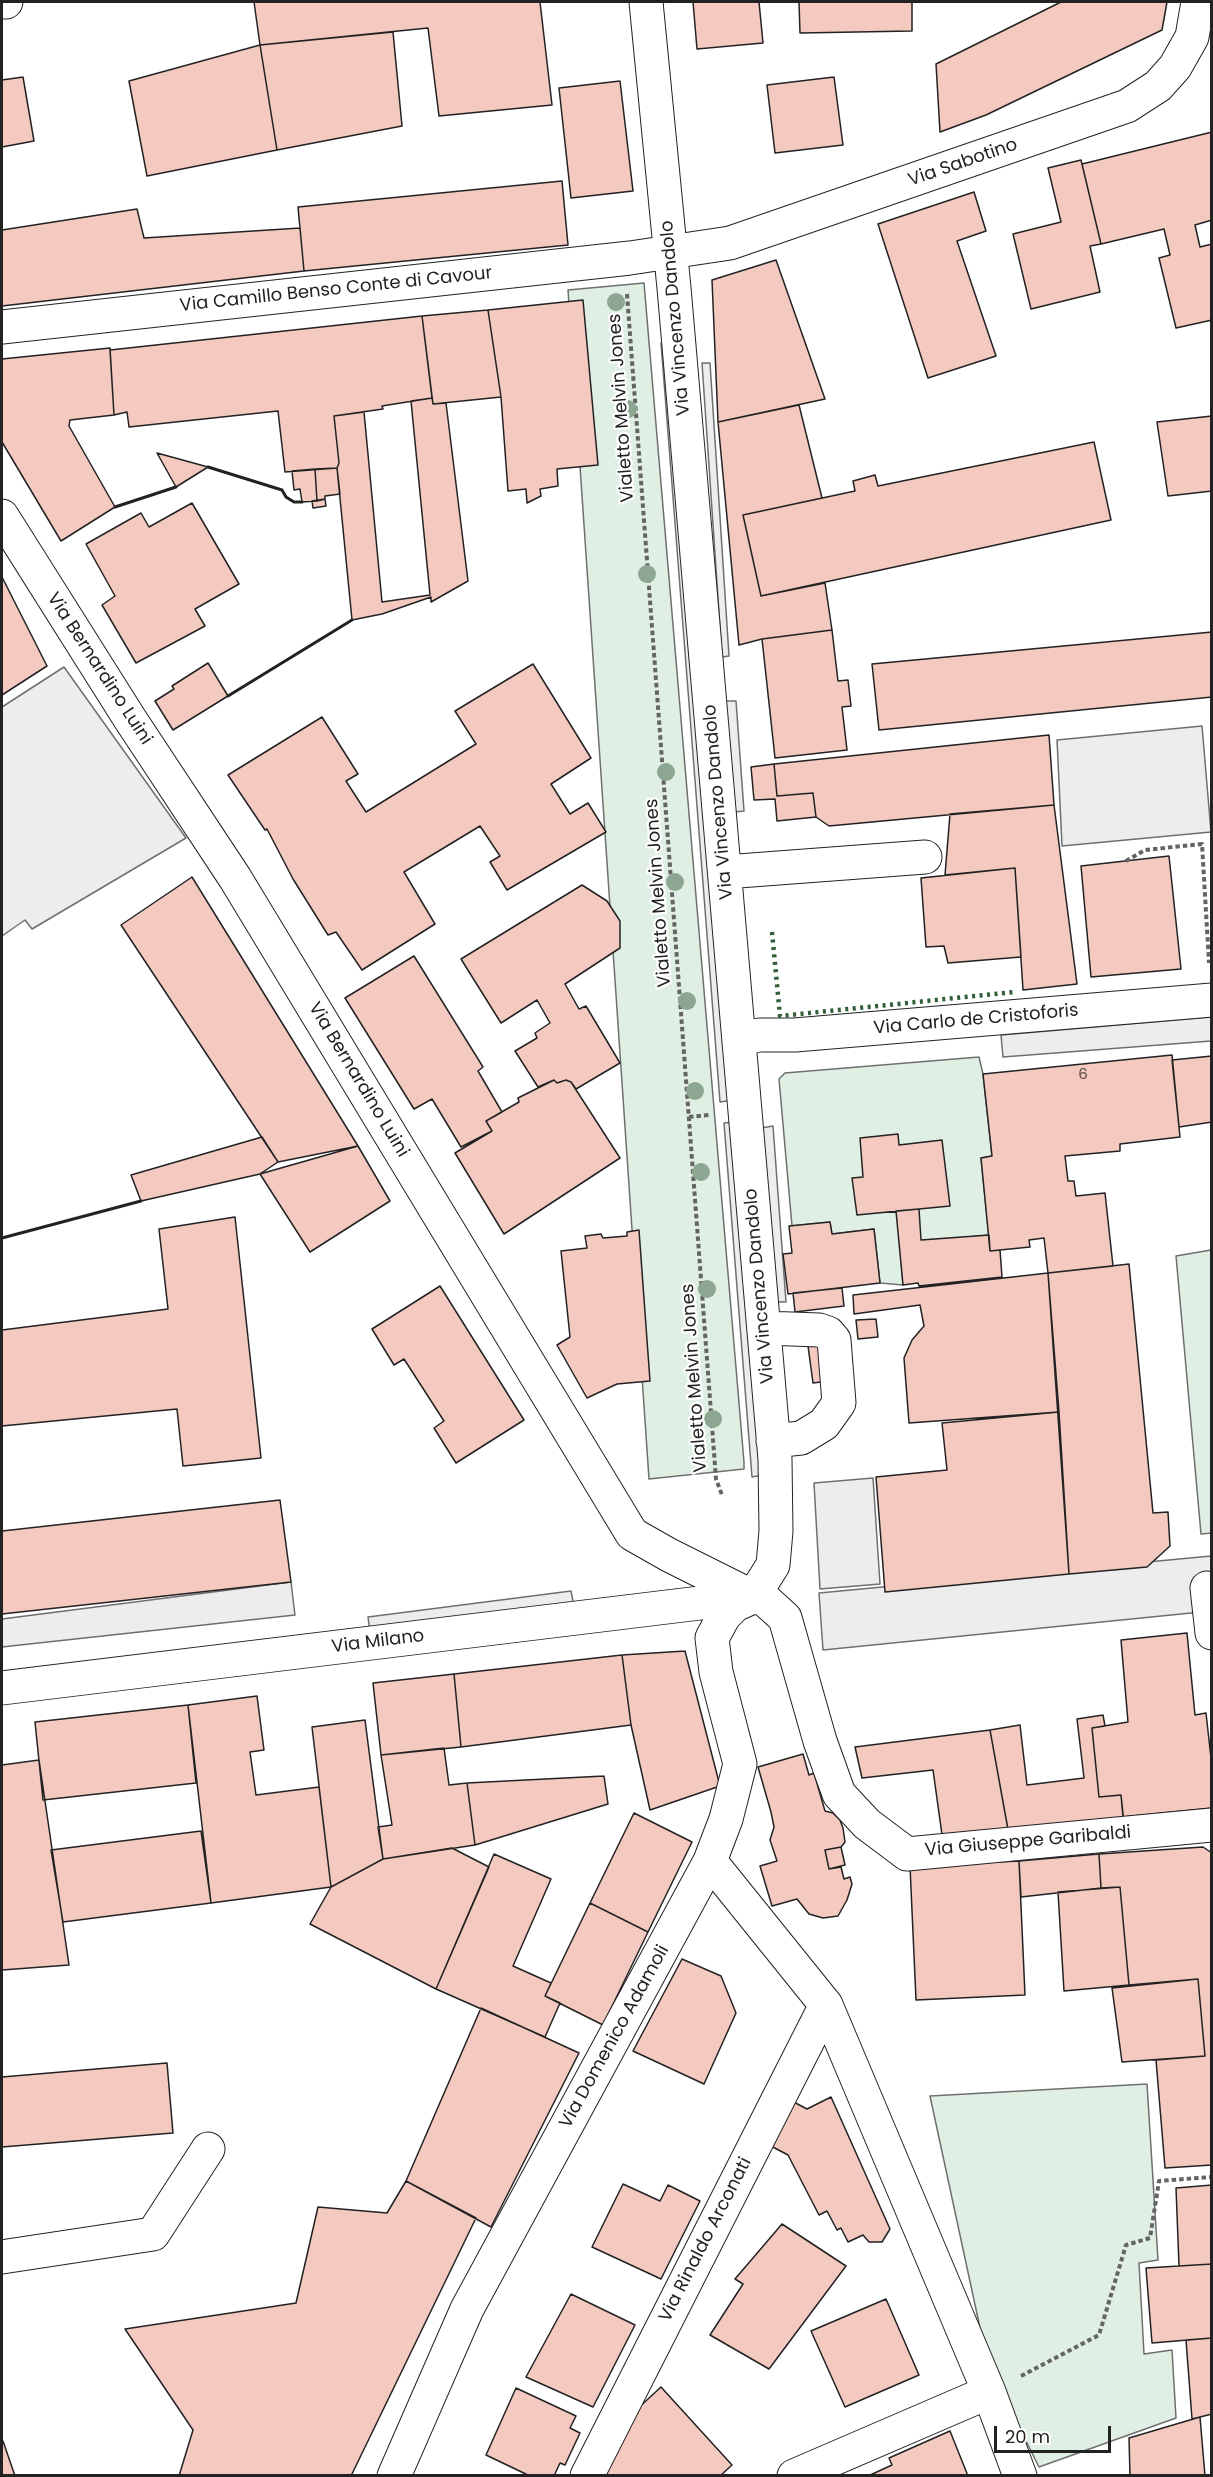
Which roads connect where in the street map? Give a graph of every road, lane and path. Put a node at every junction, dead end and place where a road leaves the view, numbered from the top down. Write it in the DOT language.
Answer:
graph roads {
  1 [pos="646,2"];
  2 [pos="1198,2"];
  3 [pos="670,252"];
  4 [pos="627,288"];
  5 [pos="2,327"];
  6 [pos="2,516"];
  7 [pos="926,857"];
  8 [pos="1126,861"];
  9 [pos="725,872"];
  10 [pos="1209,968"];
  11 [pos="1212,1000"];
  12 [pos="740,1039"];
  13 [pos="719,1114"];
  14 [pos="689,1117"];
  15 [pos="764,1328"];
  16 [pos="773,1441"];
  17 [pos="722,1495"];
  18 [pos="1207,1588"];
  19 [pos="753,1597"];
  20 [pos="1212,1633"];
  21 [pos="2,1688"];
  22 [pos="1212,1825"];
  23 [pos="710,1861"];
  24 [pos="826,2005"];
  25 [pos="208,2149"];
  26 [pos="1211,2177"];
  27 [pos="2,2257"];
  28 [pos="989,2392"];
  29 [pos="394,2475"];
  30 [pos="587,2475"];
  31 [pos="794,2475"];
  32 [pos="1020,2475"];
  1 -- 3 [label="street, Via Vincenzo Dandolo"];
  2 -- 3 [label="street, Via Sabotino"];
  3 -- 5 [label="street, Via Camillo Benso Conte di Cavour"];
  3 -- 9 [label="street, Via Vincenzo Dandolo"];
  4 -- 14 [label="path, Vialetto Melvin Jones"];
  6 -- 19 [label="street, Via Bernardino Luini"];
  7 -- 9 [label="street"];
  8 -- 10 [label="path"];
  9 -- 12 [label="street, Via Vincenzo Dandolo"];
  11 -- 12 [label="street, Via Carlo de Cristoforis"];
  12 -- 15 [label="street, Via Vincenzo Dandolo"];
  13 -- 14 [label="path"];
  14 -- 17 [label="path, Vialetto Melvin Jones"];
  15 -- 16 [label="street, Via Vincenzo Dandolo"];
  15 -- 16 [label="street"];
  16 -- 19 [label="street, Via Vincenzo Dandolo"];
  18 -- 20 [label="street"];
  19 -- 21 [label="street, Via Milano"];
  19 -- 22 [label="street, Via Giuseppe Garibaldi"];
  19 -- 23 [label="street, Via Domenico Adamoli"];
  23 -- 24 [label="street"];
  23 -- 29 [label="street, Via Domenico Adamoli"];
  24 -- 28 [label="street"];
  24 -- 30 [label="street, Via Rinaldo Arconati"];
  25 -- 27 [label="street"];
  26 -- 28 [label="path"];
  28 -- 31 [label="street"];
  28 -- 32 [label="street"];
}
